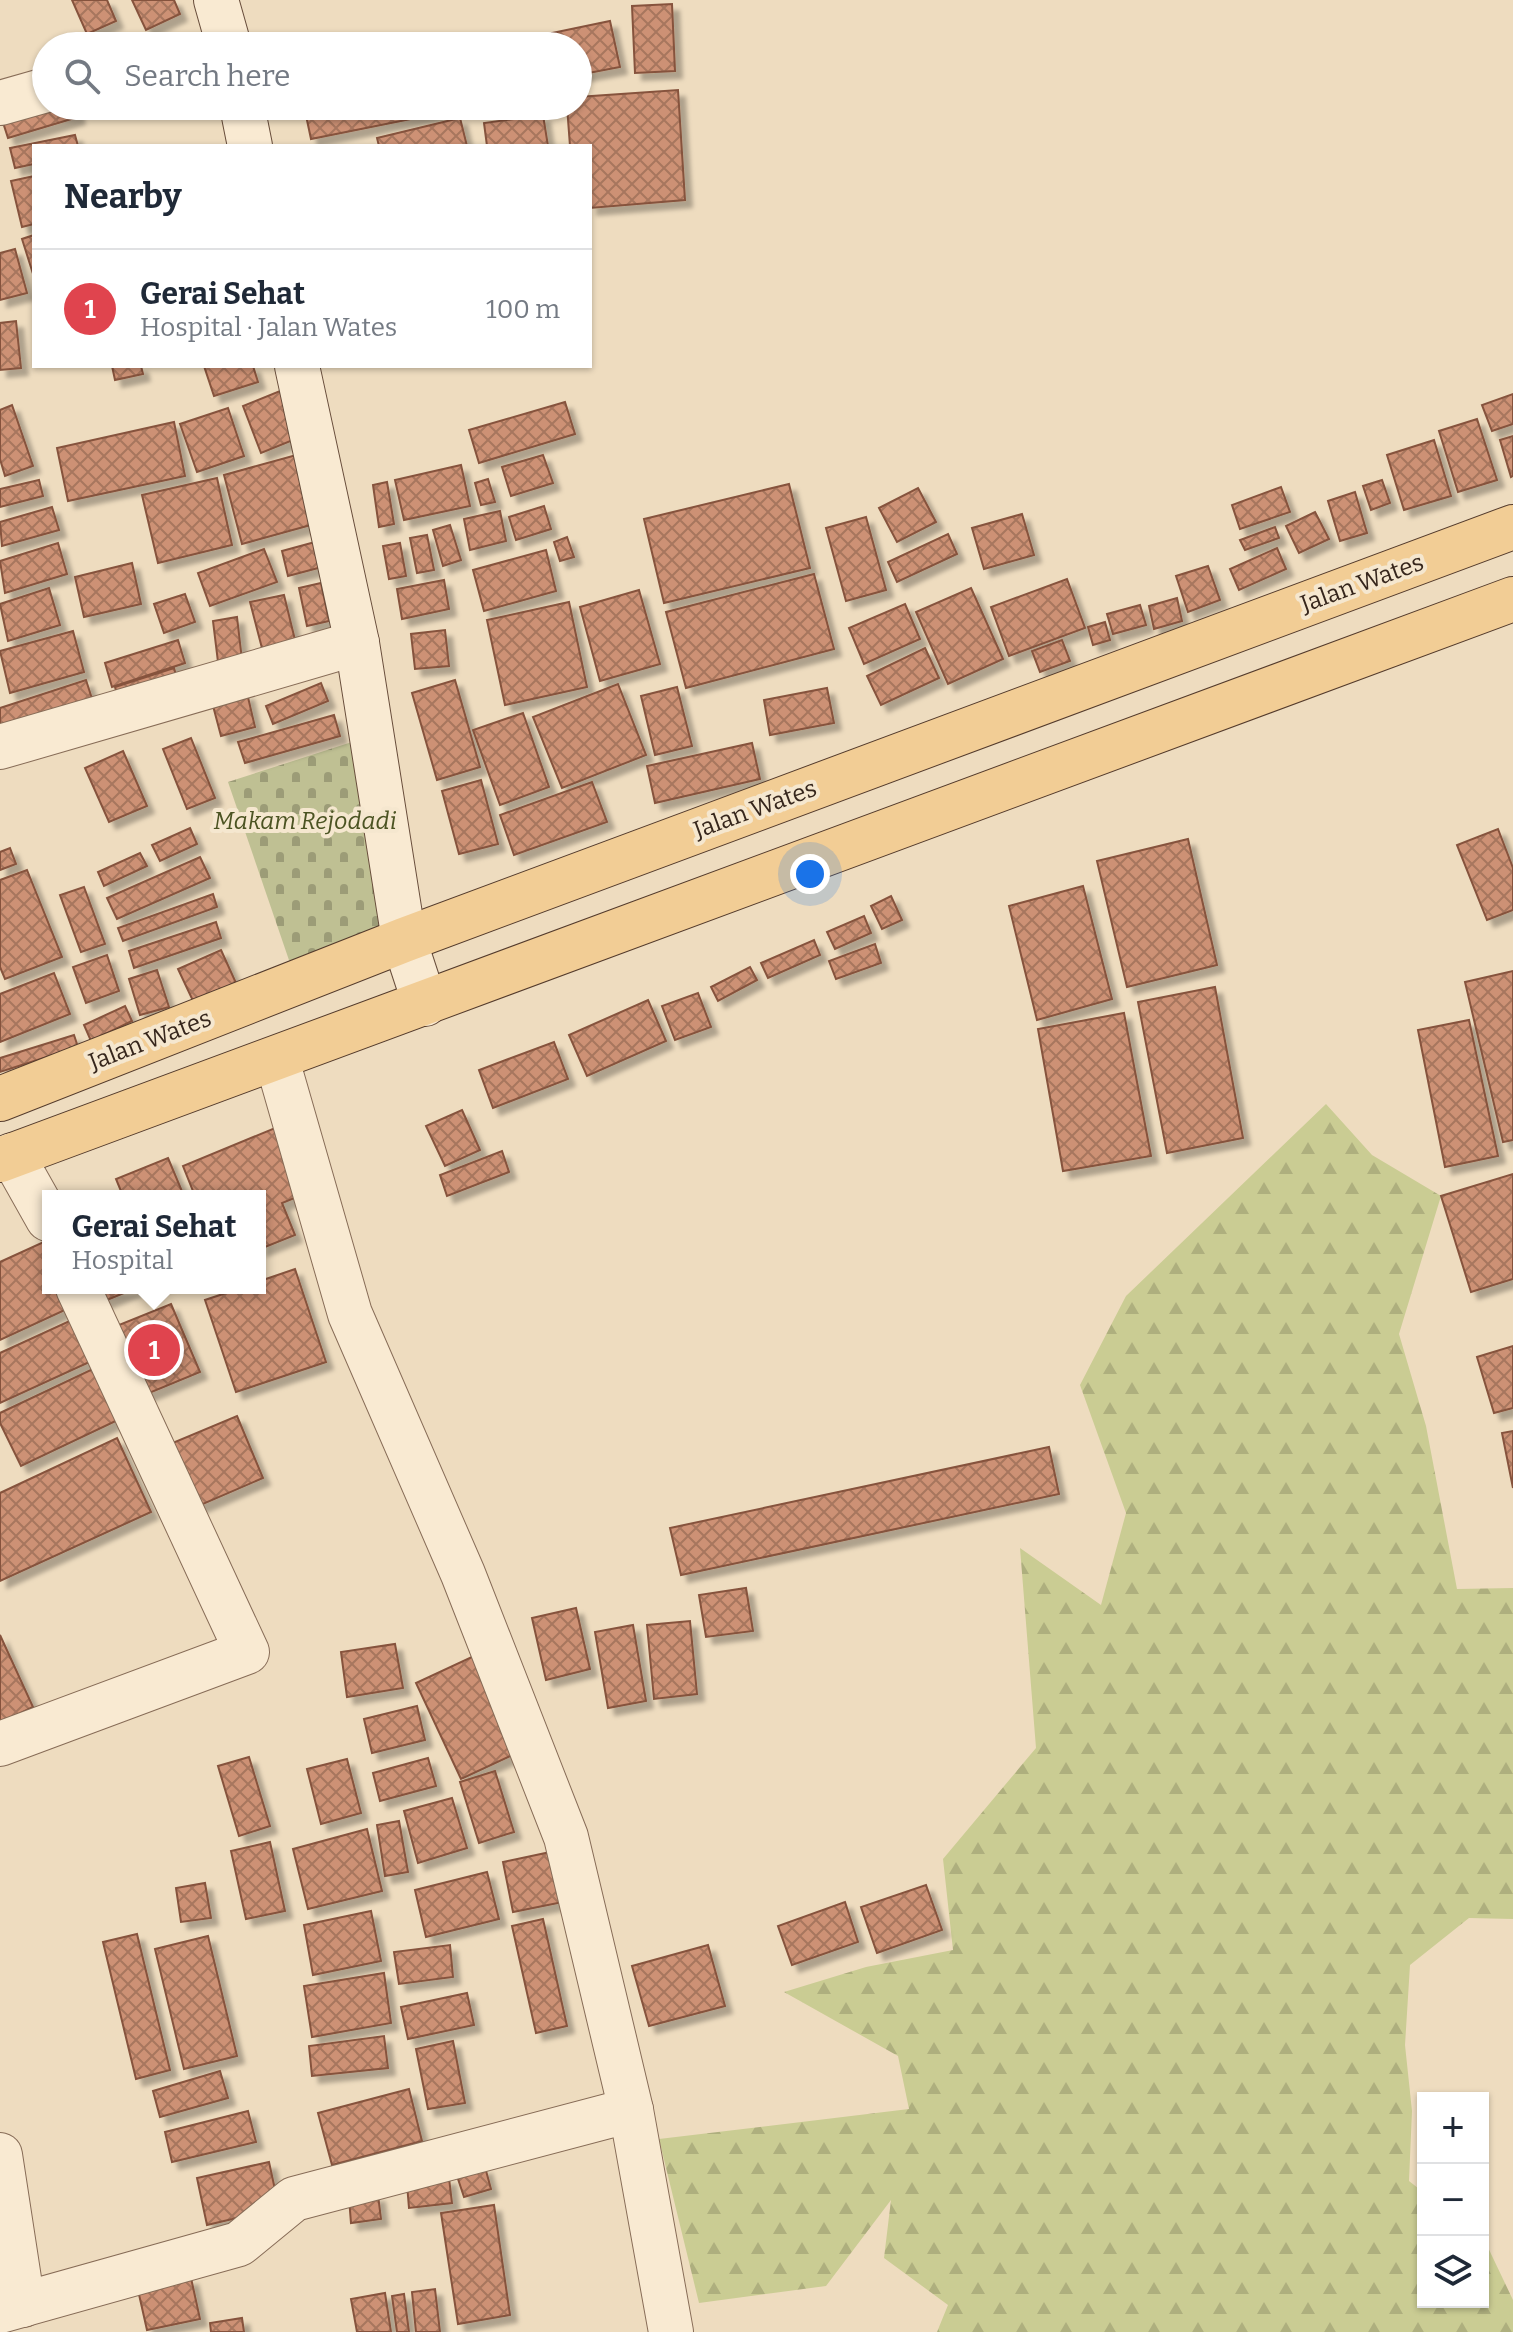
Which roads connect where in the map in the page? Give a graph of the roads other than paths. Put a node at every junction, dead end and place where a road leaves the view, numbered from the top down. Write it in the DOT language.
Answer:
graph roads {
  1 [pos="32,94"];
  2 [pos="0,103"];
  3 [pos="245,120"];
  4 [pos="250,144"];
  5 [pos="297,368"];
  6 [pos="1513,527"];
  7 [pos="1513,599"];
  8 [pos="357,643"];
  9 [pos="0,747"];
  10 [pos="404,940"];
  11 [pos="425,1004"];
  12 [pos="277,1060"];
  13 [pos="0,1099"];
  14 [pos="6,1158"];
  15 [pos="42,1210"];
  16 [pos="80,1294"];
  17 [pos="0,1744"];
  18 [pos="631,2110"];
  19 [pos="0,2155"];
  20 [pos="12,2308"];
  21 [pos="671,2332"];
  1 -- 2 [label="street"];
  3 -- 4 [label="street"];
  5 -- 8 [label="street"];
  6 -- 10 [label="main road, Jalan Wates"];
  7 -- 11 [label="main road"];
  8 -- 9 [label="street"];
  8 -- 10 [label="street"];
  10 -- 11 [label="street"];
  10 -- 13 [label="main road, Jalan Wates"];
  11 -- 12 [label="main road"];
  12 -- 14 [label="main road"];
  12 -- 18 [label="street"];
  14 -- 15 [label="street"];
  16 -- 17 [label="street"];
  18 -- 20 [label="street"];
  18 -- 21 [label="street"];
  19 -- 20 [label="street"];
}
